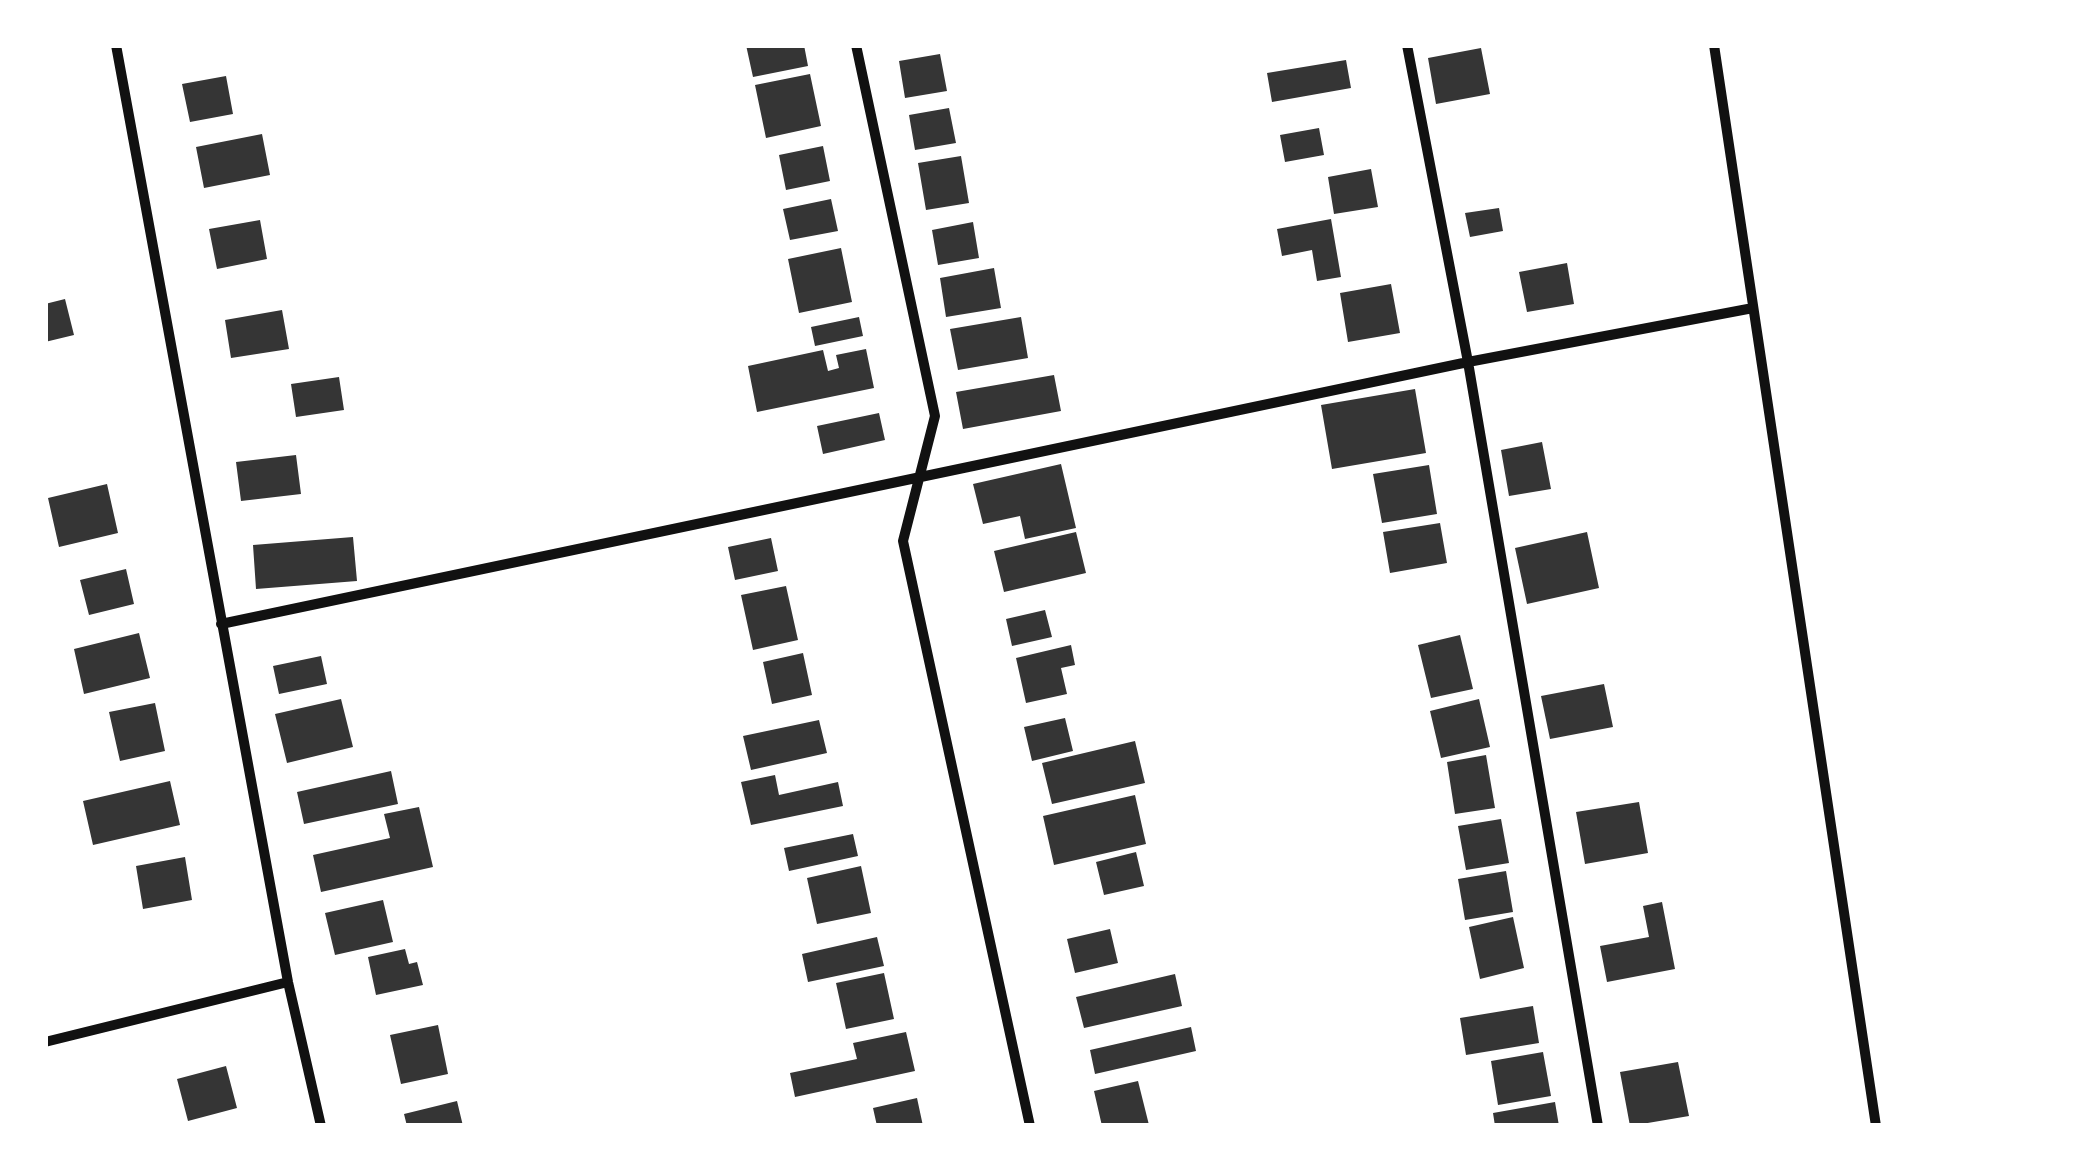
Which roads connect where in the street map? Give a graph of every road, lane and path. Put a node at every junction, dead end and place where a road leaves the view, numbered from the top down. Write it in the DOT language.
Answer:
graph roads {
  1 [pos="116,45"];
  2 [pos="856,45"];
  3 [pos="1407,45"];
  4 [pos="1714,45"];
  5 [pos="1754,308"];
  6 [pos="1468,362"];
  7 [pos="919,476"];
  8 [pos="221,624"];
  9 [pos="288,982"];
  10 [pos="45,1042"];
  11 [pos="320,1126"];
  12 [pos="1030,1126"];
  13 [pos="1598,1126"];
  14 [pos="1876,1126"];
  1 -- 8 [label="street"];
  2 -- 7 [label="street"];
  3 -- 6 [label="street"];
  4 -- 5 [label="street"];
  5 -- 6 [label="street"];
  5 -- 14 [label="street"];
  6 -- 7 [label="street"];
  6 -- 13 [label="street"];
  7 -- 8 [label="street"];
  7 -- 12 [label="street"];
  8 -- 9 [label="street"];
  9 -- 10 [label="street"];
  9 -- 11 [label="street"];
}
